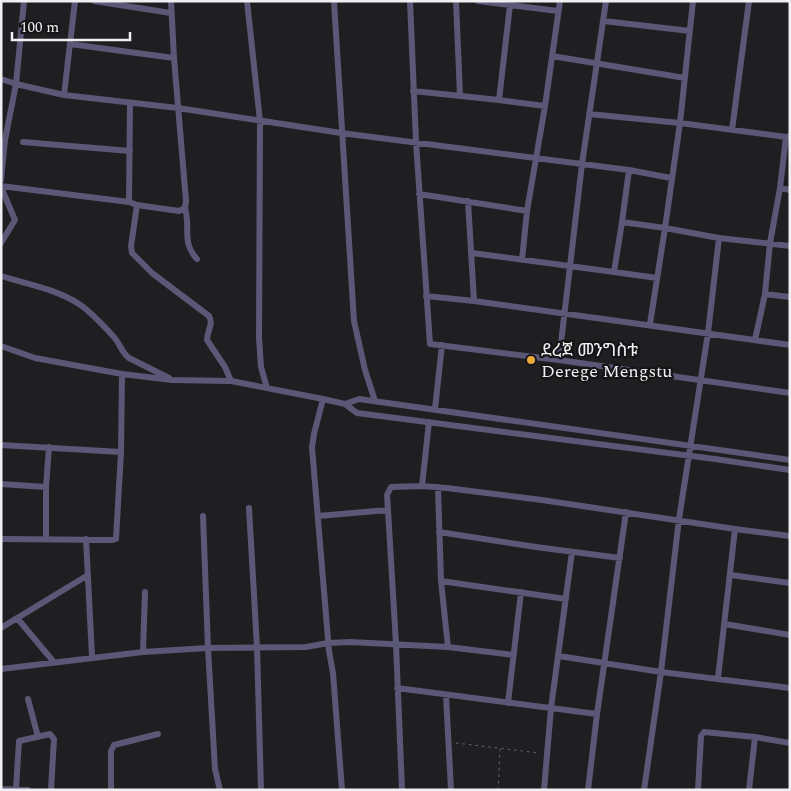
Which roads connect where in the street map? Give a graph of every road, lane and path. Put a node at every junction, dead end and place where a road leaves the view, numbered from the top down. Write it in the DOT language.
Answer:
graph roads {
  1 [pos="24,1"];
  2 [pos="75,1"];
  3 [pos="94,1"];
  4 [pos="171,1"];
  5 [pos="247,1"];
  6 [pos="334,1"];
  7 [pos="410,1"];
  8 [pos="456,1"];
  9 [pos="478,1"];
  10 [pos="560,1"];
  11 [pos="606,1"];
  12 [pos="693,1"];
  13 [pos="749,1"];
  14 [pos="123,3"];
  15 [pos="510,6"];
  16 [pos="558,11"];
  17 [pos="171,13"];
  18 [pos="604,22"];
  19 [pos="690,31"];
  20 [pos="70,44"];
  21 [pos="552,56"];
  22 [pos="174,58"];
  23 [pos="596,64"];
  24 [pos="685,78"];
  25 [pos="1,79"];
  26 [pos="16,84"];
  27 [pos="413,91"];
  28 [pos="64,95"];
  29 [pos="460,96"];
  30 [pos="499,100"];
  31 [pos="130,103"];
  32 [pos="545,106"];
  33 [pos="178,108"];
  34 [pos="589,114"];
  35 [pos="260,121"];
  36 [pos="680,123"];
  37 [pos="732,130"];
  38 [pos="341,133"];
  39 [pos="788,136"];
  40 [pos="23,142"];
  41 [pos="416,142"];
  42 [pos="130,151"];
  43 [pos="536,158"];
  44 [pos="582,164"];
  45 [pos="629,170"];
  46 [pos="671,178"];
  47 [pos="1,180"];
  48 [pos="1,186"];
  49 [pos="780,188"];
  50 [pos="790,190"];
  51 [pos="419,194"];
  52 [pos="468,201"];
  53 [pos="129,202"];
  54 [pos="137,205"];
  55 [pos="185,208"];
  56 [pos="527,211"];
  57 [pos="622,222"];
  58 [pos="665,228"];
  59 [pos="719,238"];
  60 [pos="1,243"];
  61 [pos="770,243"];
  62 [pos="790,246"];
  63 [pos="472,253"];
  64 [pos="197,259"];
  65 [pos="522,260"];
  66 [pos="569,266"];
  67 [pos="614,272"];
  68 [pos="1,276"];
  69 [pos="657,278"];
  70 [pos="765,294"];
  71 [pos="426,296"];
  72 [pos="790,296"];
  73 [pos="474,301"];
  74 [pos="565,313"];
  75 [pos="650,324"];
  76 [pos="708,333"];
  77 [pos="755,340"];
  78 [pos="442,345"];
  79 [pos="790,345"];
  80 [pos="1,346"];
  81 [pos="559,360"];
  82 [pos="122,374"];
  83 [pos="172,380"];
  84 [pos="231,381"];
  85 [pos="701,381"];
  86 [pos="267,388"];
  87 [pos="790,393"];
  88 [pos="323,399"];
  89 [pos="375,401"];
  90 [pos="345,404"];
  91 [pos="434,409"];
  92 [pos="429,422"];
  93 [pos="1,445"];
  94 [pos="691,445"];
  95 [pos="49,447"];
  96 [pos="122,452"];
  97 [pos="689,456"];
  98 [pos="790,460"];
  99 [pos="790,470"];
  100 [pos="1,484"];
  101 [pos="422,486"];
  102 [pos="46,487"];
  103 [pos="438,487"];
  104 [pos="249,508"];
  105 [pos="388,510"];
  106 [pos="626,512"];
  107 [pos="202,516"];
  108 [pos="318,516"];
  109 [pos="679,519"];
  110 [pos="735,529"];
  111 [pos="439,532"];
  112 [pos="790,536"];
  113 [pos="1,539"];
  114 [pos="46,539"];
  115 [pos="86,539"];
  116 [pos="572,552"];
  117 [pos="620,558"];
  118 [pos="88,575"];
  119 [pos="731,575"];
  120 [pos="441,581"];
  121 [pos="790,583"];
  122 [pos="145,592"];
  123 [pos="521,592"];
  124 [pos="566,599"];
  125 [pos="17,618"];
  126 [pos="725,624"];
  127 [pos="1,628"];
  128 [pos="790,635"];
  129 [pos="328,643"];
  130 [pos="396,644"];
  131 [pos="448,647"];
  132 [pos="208,648"];
  133 [pos="257,648"];
  134 [pos="143,652"];
  135 [pos="514,655"];
  136 [pos="559,656"];
  137 [pos="92,657"];
  138 [pos="53,662"];
  139 [pos="605,664"];
  140 [pos="1,669"];
  141 [pos="661,672"];
  142 [pos="718,678"];
  143 [pos="397,688"];
  144 [pos="790,688"];
  145 [pos="446,695"];
  146 [pos="28,700"];
  147 [pos="508,703"];
  148 [pos="551,708"];
  149 [pos="597,714"];
  150 [pos="158,734"];
  151 [pos="38,737"];
  152 [pos="755,737"];
  153 [pos="449,742"];
  154 [pos="790,742"];
  155 [pos="500,748"];
  156 [pos="547,754"];
  157 [pos="1,789"];
  158 [pos="16,789"];
  159 [pos="749,789"];
  160 [pos="28,790"];
  161 [pos="51,790"];
  162 [pos="111,790"];
  163 [pos="220,790"];
  164 [pos="261,790"];
  165 [pos="342,790"];
  166 [pos="402,790"];
  167 [pos="451,790"];
  168 [pos="498,790"];
  169 [pos="544,790"];
  170 [pos="588,790"];
  171 [pos="644,790"];
  172 [pos="698,790"];
  173 [pos="757,790"];
  1 -- 26 [label="street"];
  2 -- 20 [label="street"];
  3 -- 14 [label="street"];
  4 -- 17 [label="street"];
  5 -- 35 [label="street"];
  6 -- 38 [label="street"];
  7 -- 27 [label="street"];
  8 -- 29 [label="street"];
  9 -- 15 [label="street"];
  10 -- 16 [label="street"];
  11 -- 18 [label="street"];
  12 -- 19 [label="street"];
  13 -- 37 [label="street"];
  14 -- 17 [label="street"];
  15 -- 16 [label="street"];
  15 -- 30 [label="street"];
  16 -- 21 [label="street"];
  17 -- 22 [label="street"];
  18 -- 19 [label="street"];
  18 -- 23 [label="street"];
  19 -- 24 [label="street"];
  20 -- 22 [label="street"];
  20 -- 28 [label="street"];
  21 -- 23 [label="street"];
  21 -- 32 [label="street"];
  22 -- 33 [label="street"];
  23 -- 24 [label="street"];
  23 -- 34 [label="street"];
  24 -- 36 [label="street"];
  25 -- 26 [label="street"];
  26 -- 28 [label="street"];
  26 -- 47 [label="street"];
  27 -- 29 [label="street"];
  27 -- 41 [label="street"];
  28 -- 31 [label="street"];
  29 -- 30 [label="street"];
  30 -- 32 [label="street"];
  31 -- 33 [label="street"];
  31 -- 42 [label="street"];
  32 -- 43 [label="street"];
  33 -- 35 [label="street"];
  33 -- 55 [label="street"];
  34 -- 36 [label="street"];
  34 -- 44 [label="street"];
  35 -- 38 [label="street"];
  35 -- 86 [label="street"];
  36 -- 37 [label="street"];
  36 -- 46 [label="street"];
  37 -- 39 [label="street"];
  38 -- 41 [label="street"];
  38 -- 89 [label="street"];
  39 -- 49 [label="street"];
  40 -- 42 [label="street"];
  41 -- 43 [label="street"];
  41 -- 51 [label="street"];
  42 -- 53 [label="street"];
  43 -- 44 [label="street"];
  43 -- 56 [label="street"];
  44 -- 45 [label="street"];
  44 -- 66 [label="street"];
  45 -- 46 [label="street"];
  45 -- 57 [label="street"];
  46 -- 58 [label="street"];
  48 -- 53 [label="street"];
  48 -- 60 [label="street"];
  49 -- 50 [label="street"];
  49 -- 61 [label="street"];
  51 -- 52 [label="street"];
  51 -- 71 [label="street"];
  52 -- 56 [label="street"];
  52 -- 63 [label="street"];
  53 -- 54 [label="street"];
  54 -- 55 [label="street"];
  54 -- 84 [label="street"];
  55 -- 64 [label="street"];
  56 -- 65 [label="street"];
  57 -- 58 [label="street"];
  57 -- 67 [label="street"];
  58 -- 59 [label="street"];
  58 -- 69 [label="street"];
  59 -- 61 [label="street"];
  59 -- 76 [label="street"];
  61 -- 62 [label="street"];
  61 -- 70 [label="street"];
  63 -- 65 [label="street"];
  63 -- 73 [label="street"];
  65 -- 66 [label="street"];
  66 -- 67 [label="street"];
  66 -- 74 [label="street"];
  67 -- 69 [label="street"];
  68 -- 83 [label="street"];
  69 -- 75 [label="street"];
  70 -- 72 [label="street"];
  70 -- 77 [label="street"];
  71 -- 73 [label="street"];
  71 -- 78 [label="street"];
  73 -- 74 [label="street"];
  74 -- 75 [label="street"];
  74 -- 81 [label="street"];
  75 -- 76 [label="street"];
  76 -- 77 [label="street"];
  76 -- 85 [label="street"];
  77 -- 79 [label="street"];
  78 -- 81 [label="street"];
  78 -- 91 [label="street"];
  80 -- 82 [label="street"];
  81 -- 85 [label="street"];
  82 -- 83 [label="street"];
  82 -- 96 [label="street"];
  83 -- 84 [label="street"];
  84 -- 86 [label="street"];
  85 -- 87 [label="street"];
  85 -- 94 [label="street"];
  86 -- 88 [label="street"];
  88 -- 90 [label="street"];
  88 -- 108 [label="street"];
  89 -- 90 [label="street"];
  89 -- 91 [label="street"];
  90 -- 92 [label="street"];
  91 -- 94 [label="street"];
  92 -- 97 [label="street"];
  92 -- 101 [label="street"];
  93 -- 95 [label="street"];
  94 -- 97 [label="street"];
  94 -- 98 [label="street"];
  95 -- 96 [label="street"];
  95 -- 102 [label="street"];
  96 -- 115 [label="street"];
  97 -- 99 [label="street"];
  97 -- 109 [label="street"];
  100 -- 102 [label="street"];
  101 -- 103 [label="street"];
  101 -- 105 [label="street"];
  102 -- 114 [label="street"];
  103 -- 106 [label="street"];
  103 -- 111 [label="street"];
  104 -- 133 [label="street"];
  105 -- 108 [label="street"];
  105 -- 130 [label="street"];
  106 -- 109 [label="street"];
  106 -- 117 [label="street"];
  107 -- 132 [label="street"];
  108 -- 129 [label="street"];
  109 -- 110 [label="street"];
  109 -- 141 [label="street"];
  110 -- 112 [label="street"];
  110 -- 119 [label="street"];
  111 -- 116 [label="street"];
  111 -- 120 [label="street"];
  113 -- 114 [label="street"];
  114 -- 115 [label="street"];
  115 -- 118 [label="street"];
  116 -- 117 [label="street"];
  116 -- 124 [label="street"];
  117 -- 139 [label="street"];
  118 -- 125 [label="street"];
  118 -- 137 [label="street"];
  119 -- 121 [label="street"];
  119 -- 126 [label="street"];
  120 -- 123 [label="street"];
  120 -- 131 [label="street"];
  122 -- 134 [label="street"];
  123 -- 124 [label="street"];
  123 -- 135 [label="street"];
  124 -- 136 [label="street"];
  125 -- 127 [label="street"];
  125 -- 138 [label="street"];
  126 -- 128 [label="street"];
  126 -- 142 [label="street"];
  129 -- 130 [label="street"];
  129 -- 133 [label="street"];
  129 -- 165 [label="street"];
  130 -- 131 [label="street"];
  130 -- 143 [label="street"];
  131 -- 135 [label="street"];
  132 -- 133 [label="street"];
  132 -- 134 [label="street"];
  132 -- 163 [label="street"];
  133 -- 164 [label="street"];
  134 -- 137 [label="street"];
  135 -- 147 [label="street"];
  136 -- 139 [label="street"];
  136 -- 148 [label="street"];
  137 -- 138 [label="street"];
  138 -- 140 [label="street"];
  139 -- 141 [label="street"];
  139 -- 149 [label="street"];
  141 -- 142 [label="street"];
  141 -- 171 [label="street"];
  142 -- 144 [label="street"];
  143 -- 145 [label="street"];
  143 -- 166 [label="street"];
  145 -- 147 [label="street"];
  145 -- 153 [label="street"];
  146 -- 151 [label="street"];
  147 -- 148 [label="street"];
  148 -- 149 [label="street"];
  148 -- 156 [label="street"];
  149 -- 170 [label="street"];
  150 -- 162 [label="street"];
  151 -- 158 [label="street"];
  151 -- 161 [label="street"];
  152 -- 154 [label="street"];
  152 -- 159 [label="street"];
  152 -- 172 [label="street"];
  153 -- 155 [label="path"];
  153 -- 167 [label="street"];
  155 -- 156 [label="path"];
  155 -- 168 [label="path"];
  156 -- 169 [label="street"];
  157 -- 158 [label="street"];
  158 -- 160 [label="street"];
  159 -- 173 [label="street"];
}
